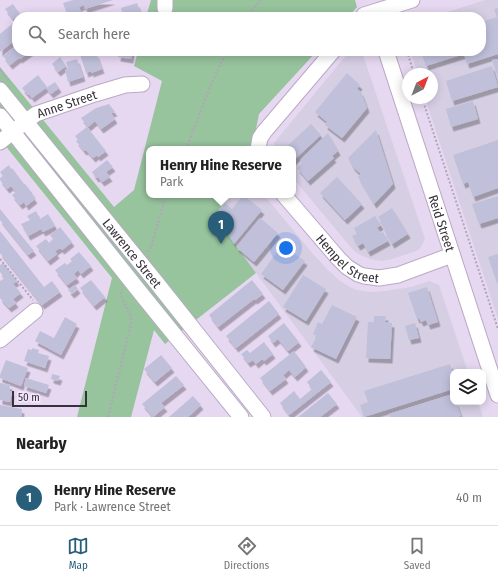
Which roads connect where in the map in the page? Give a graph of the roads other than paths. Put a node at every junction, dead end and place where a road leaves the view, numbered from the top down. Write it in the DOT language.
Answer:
graph roads {
  1 [pos="412,0"];
  2 [pos="370,12"];
  3 [pos="329,56"];
  4 [pos="388,56"];
  5 [pos="142,84"];
  6 [pos="0,90"];
  7 [pos="0,116"];
  8 [pos="25,122"];
  9 [pos="12,132"];
  10 [pos="0,142"];
  11 [pos="258,146"];
  12 [pos="287,198"];
  13 [pos="128,247"];
  14 [pos="452,255"];
  15 [pos="113,259"];
  16 [pos="35,311"];
  17 [pos="0,340"];
  18 [pos="498,395"];
  19 [pos="241,417"];
  20 [pos="264,417"];
  1 -- 2 [label="street"];
  3 -- 11 [label="street"];
  4 -- 14 [label="street, Reid Street"];
  5 -- 8 [label="street, Anne Street"];
  6 -- 8 [label="street, Lawrence Street"];
  7 -- 9 [label="street, Lawrence Street"];
  8 -- 9 [label="street, Anne Street"];
  8 -- 13 [label="street, Lawrence Street"];
  9 -- 10 [label="street, Anne Street"];
  9 -- 15 [label="street, Lawrence Street"];
  12 -- 14 [label="street, Hempel Street"];
  13 -- 15 [label="street"];
  13 -- 20 [label="street, Lawrence Street"];
  14 -- 18 [label="street, Reid Street"];
  15 -- 19 [label="street, Lawrence Street"];
  16 -- 17 [label="street"];
}
